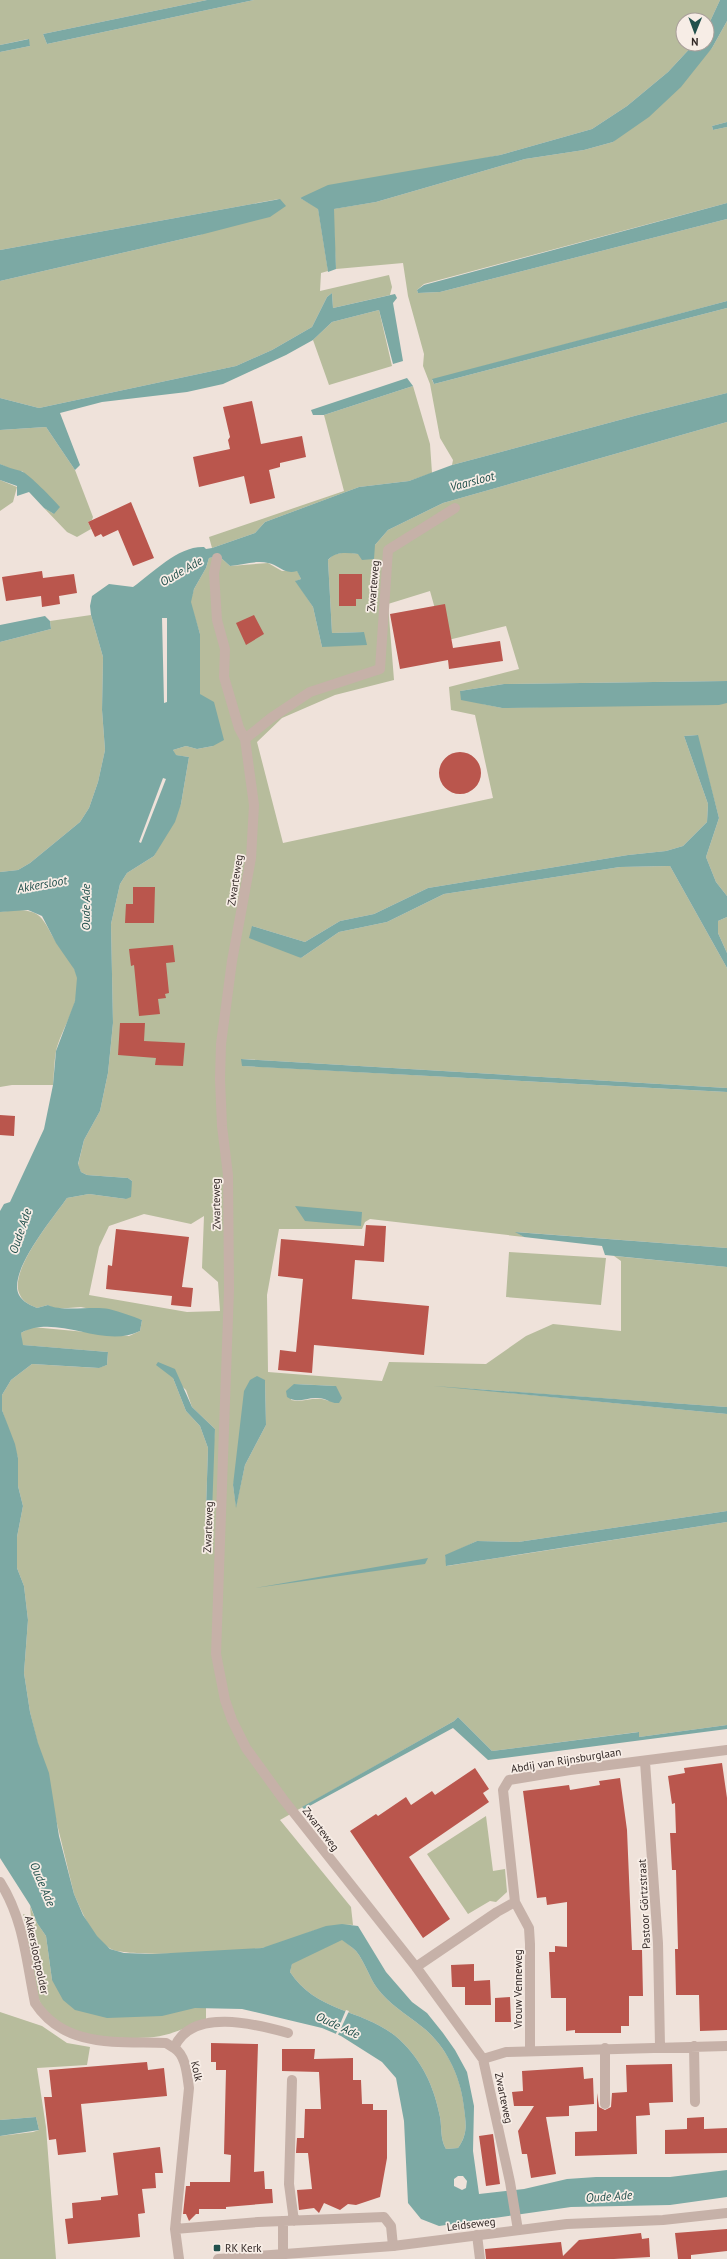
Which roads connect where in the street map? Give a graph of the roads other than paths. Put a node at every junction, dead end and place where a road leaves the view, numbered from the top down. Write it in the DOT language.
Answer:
graph roads {
  1 [pos="455,508"];
  2 [pos="217,558"];
  3 [pos="245,739"];
  4 [pos="727,1750"];
  5 [pos="645,1762"];
  6 [pos="0,1882"];
  7 [pos="516,1902"];
  8 [pos="529,1928"];
  9 [pos="416,1967"];
  10 [pos="288,2033"];
  11 [pos="660,2046"];
  12 [pos="694,2046"];
  13 [pos="727,2046"];
  14 [pos="174,2048"];
  15 [pos="605,2048"];
  16 [pos="530,2051"];
  17 [pos="483,2058"];
  18 [pos="292,2080"];
  19 [pos="695,2102"];
  20 [pos="605,2104"];
  21 [pos="727,2213"];
  22 [pos="288,2221"];
  23 [pos="517,2226"];
  24 [pos="175,2229"];
  25 [pos="477,2235"];
  26 [pos="393,2246"];
  27 [pos="283,2255"];
  28 [pos="179,2259"];
  29 [pos="218,2259"];
  30 [pos="480,2259"];
  1 -- 3 [label="street, Zwarteweg"];
  2 -- 3 [label="street, Zwarteweg"];
  3 -- 9 [label="street, Zwarteweg"];
  4 -- 5 [label="street, Abdij van Rijnsburglaan"];
  5 -- 7 [label="street, Abdij van Rijnsburglaan"];
  5 -- 11 [label="street, Pastoor Görtzstraat"];
  6 -- 14 [label="street, Akkerslootpolder"];
  7 -- 8 [label="street, Abdij van Rijnsburglaan"];
  7 -- 9 [label="street"];
  8 -- 16 [label="street, Vrouw Venneweg"];
  9 -- 17 [label="street, Zwarteweg"];
  10 -- 14 [label="street"];
  11 -- 12 [label="street"];
  11 -- 15 [label="street"];
  12 -- 13 [label="street"];
  12 -- 19 [label="street"];
  14 -- 24 [label="street, Kolk"];
  15 -- 16 [label="street"];
  15 -- 20 [label="street"];
  16 -- 17 [label="street"];
  17 -- 23 [label="street, Zwarteweg"];
  18 -- 22 [label="street"];
  21 -- 23 [label="street, Leidseweg"];
  22 -- 24 [label="street"];
  22 -- 26 [label="street"];
  22 -- 27 [label="street"];
  23 -- 25 [label="street, Leidseweg"];
  24 -- 28 [label="street, Kolk"];
  25 -- 26 [label="street, Leidseweg"];
  25 -- 30 [label="street"];
  26 -- 27 [label="street, Leidseweg"];
  27 -- 29 [label="street, Leidseweg"];
}
